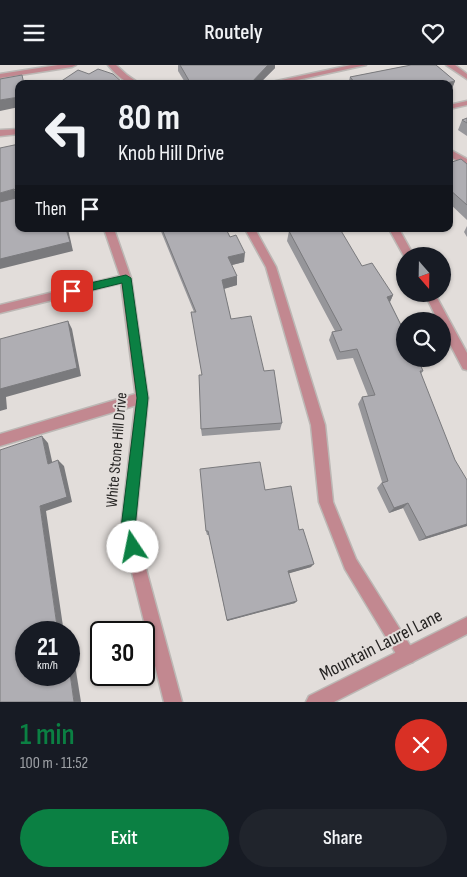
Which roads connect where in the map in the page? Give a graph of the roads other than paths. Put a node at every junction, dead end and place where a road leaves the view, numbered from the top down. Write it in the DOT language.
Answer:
graph roads {
  1 [pos="72,65"];
  2 [pos="112,65"];
  3 [pos="362,65"];
  4 [pos="450,65"];
  5 [pos="0,76"];
  6 [pos="467,77"];
  7 [pos="129,80"];
  8 [pos="286,80"];
  9 [pos="467,103"];
  10 [pos="453,106"];
  11 [pos="15,131"];
  12 [pos="0,133"];
  13 [pos="453,154"];
  14 [pos="467,163"];
  15 [pos="111,232"];
  16 [pos="252,232"];
  17 [pos="396,232"];
  18 [pos="404,247"];
  19 [pos="126,278"];
  20 [pos="435,303"];
  21 [pos="0,309"];
  22 [pos="467,365"];
  23 [pos="142,398"];
  24 [pos="0,440"];
  25 [pos="467,625"];
  26 [pos="406,656"];
  27 [pos="174,702"];
  28 [pos="315,702"];
  1 -- 5 [label="street"];
  2 -- 7 [label="street"];
  3 -- 8 [label="street"];
  4 -- 6 [label="street"];
  9 -- 10 [label="street"];
  11 -- 12 [label="street"];
  13 -- 14 [label="street"];
  15 -- 19 [label="street, White Stone Hill Drive"];
  16 -- 26 [label="street"];
  17 -- 18 [label="street"];
  19 -- 21 [label="street"];
  19 -- 23 [label="street, White Stone Hill Drive"];
  20 -- 22 [label="street"];
  23 -- 24 [label="street"];
  23 -- 27 [label="street, White Stone Hill Drive"];
  25 -- 26 [label="street, Mountain Laurel Lane"];
  26 -- 28 [label="street, Mountain Laurel Lane"];
}
